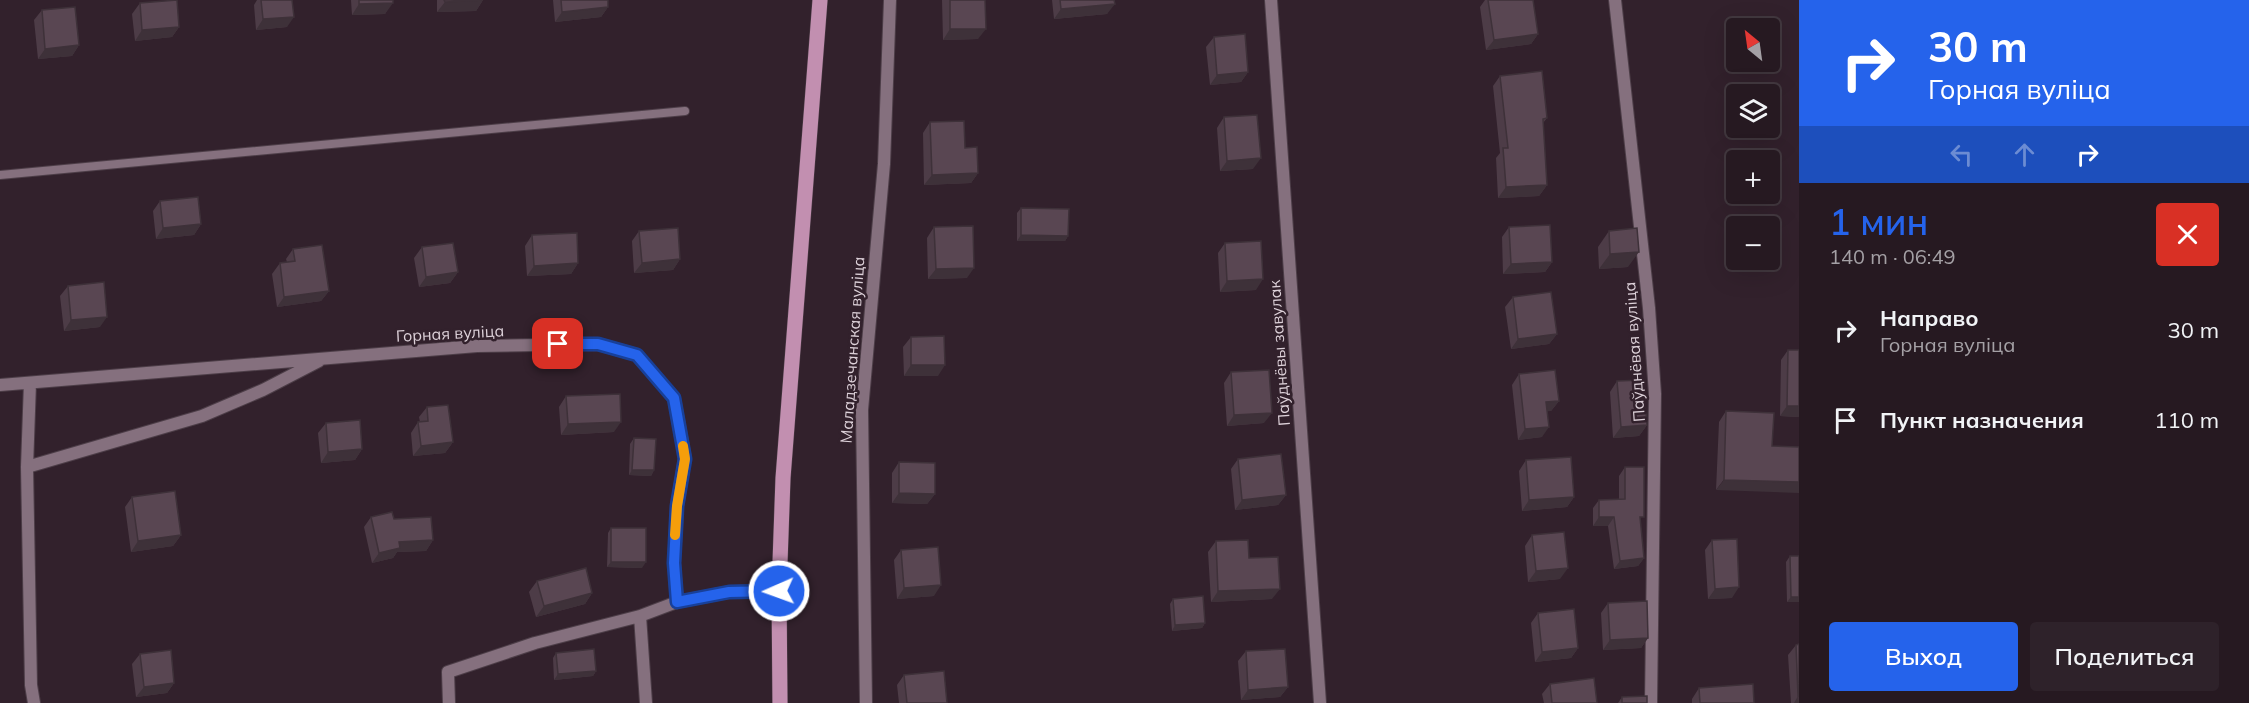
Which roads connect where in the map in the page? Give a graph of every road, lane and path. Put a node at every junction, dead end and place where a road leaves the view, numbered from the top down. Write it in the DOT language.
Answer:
graph roads {
  1 [pos="820,0"];
  2 [pos="890,0"];
  3 [pos="1270,0"];
  4 [pos="1616,0"];
  5 [pos="686,111"];
  6 [pos="0,175"];
  7 [pos="325,358"];
  8 [pos="30,383"];
  9 [pos="0,385"];
  10 [pos="27,467"];
  11 [pos="779,591"];
  12 [pos="677,602"];
  13 [pos="640,616"];
  14 [pos="34,703"];
  15 [pos="449,703"];
  16 [pos="646,703"];
  17 [pos="780,703"];
  18 [pos="866,703"];
  19 [pos="1320,703"];
  20 [pos="1651,703"];
  1 -- 11 [label="main road"];
  2 -- 18 [label="street, Маладзечанская вуліца"];
  3 -- 19 [label="street, Паўднёвы завулак"];
  4 -- 20 [label="street, Паўднёвая вуліца"];
  5 -- 6 [label="lane"];
  7 -- 8 [label="street, Горная вуліца"];
  7 -- 10 [label="street, Горная вуліца"];
  7 -- 12 [label="street, Горная вуліца"];
  8 -- 9 [label="street, Горная вуліца"];
  8 -- 10 [label="street"];
  10 -- 14 [label="street"];
  11 -- 12 [label="street"];
  11 -- 17 [label="main road"];
  12 -- 13 [label="street"];
  13 -- 15 [label="street"];
  13 -- 16 [label="street"];
}
